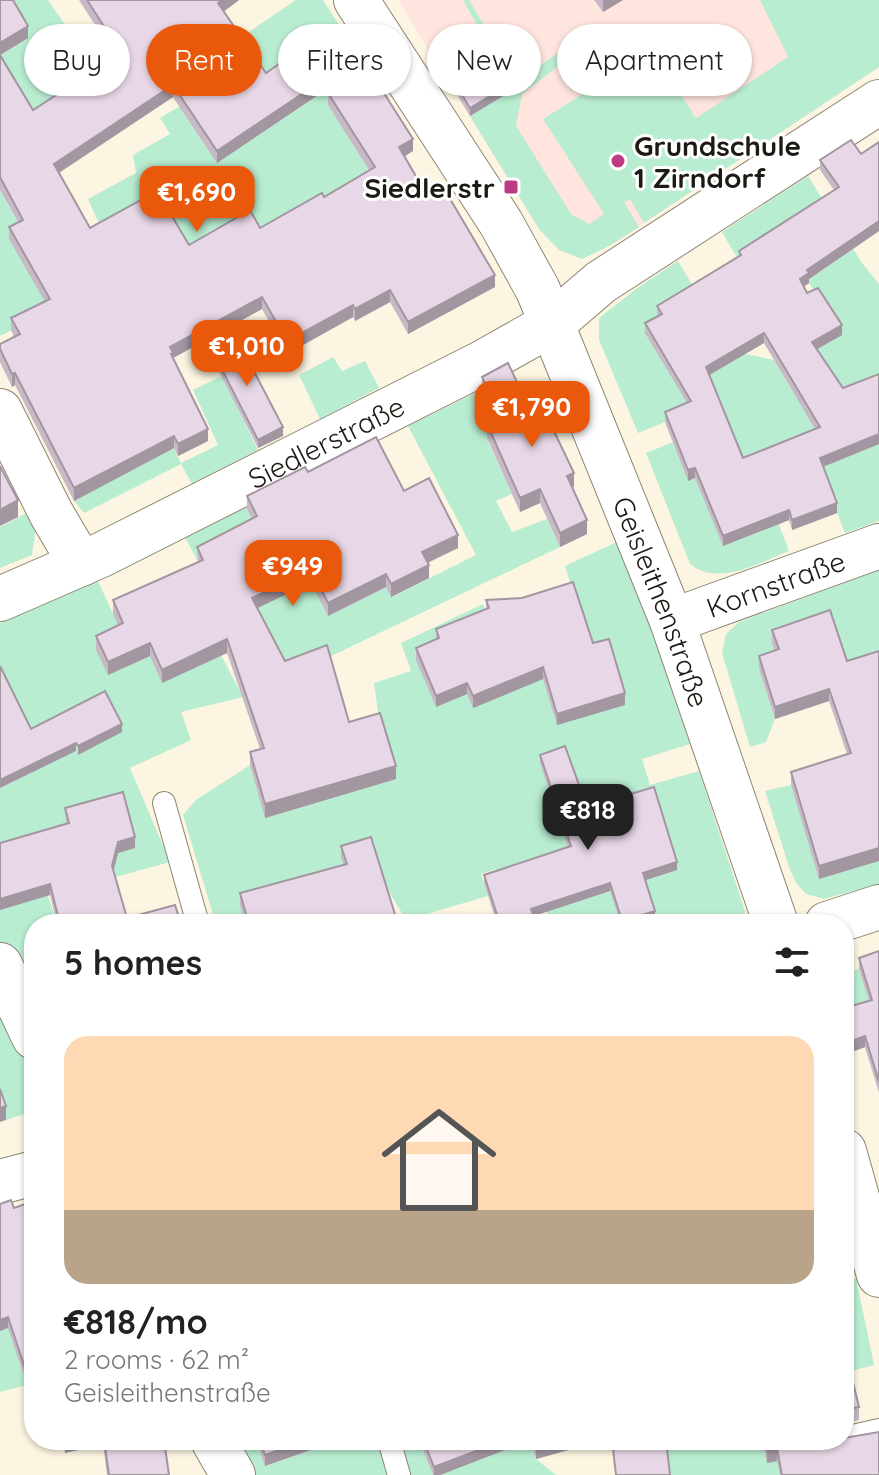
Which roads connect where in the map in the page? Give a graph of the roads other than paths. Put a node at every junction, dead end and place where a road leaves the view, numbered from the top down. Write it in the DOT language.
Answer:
graph roads {
  1 [pos="356,0"];
  2 [pos="879,102"];
  3 [pos="553,323"];
  4 [pos="0,411"];
  5 [pos="879,546"];
  6 [pos="81,564"];
  7 [pos="0,599"];
  8 [pos="672,621"];
  9 [pos="164,803"];
  10 [pos="879,907"];
  11 [pos="195,914"];
  12 [pos="773,914"];
  13 [pos="854,915"];
  14 [pos="0,965"];
  15 [pos="24,1016"];
  16 [pos="24,1176"];
  17 [pos="0,1182"];
  18 [pos="854,1184"];
  19 [pos="877,1260"];
  20 [pos="879,1430"];
  21 [pos="854,1436"];
  22 [pos="219,1450"];
  23 [pos="392,1450"];
  24 [pos="233,1475"];
  25 [pos="399,1475"];
  1 -- 3 [label="street, Geisleithenstraße"];
  2 -- 3 [label="street, Siedlerstraße"];
  3 -- 6 [label="street, Siedlerstraße"];
  3 -- 8 [label="street, Geisleithenstraße"];
  4 -- 6 [label="street"];
  5 -- 8 [label="street, Kornstraße"];
  6 -- 7 [label="street, Siedlerstraße"];
  8 -- 12 [label="street, Geisleithenstraße"];
  9 -- 11 [label="lane"];
  10 -- 13 [label="street"];
  14 -- 15 [label="street"];
  16 -- 17 [label="street"];
  18 -- 19 [label="street"];
  20 -- 21 [label="lane"];
  22 -- 24 [label="street"];
  23 -- 25 [label="lane"];
}
